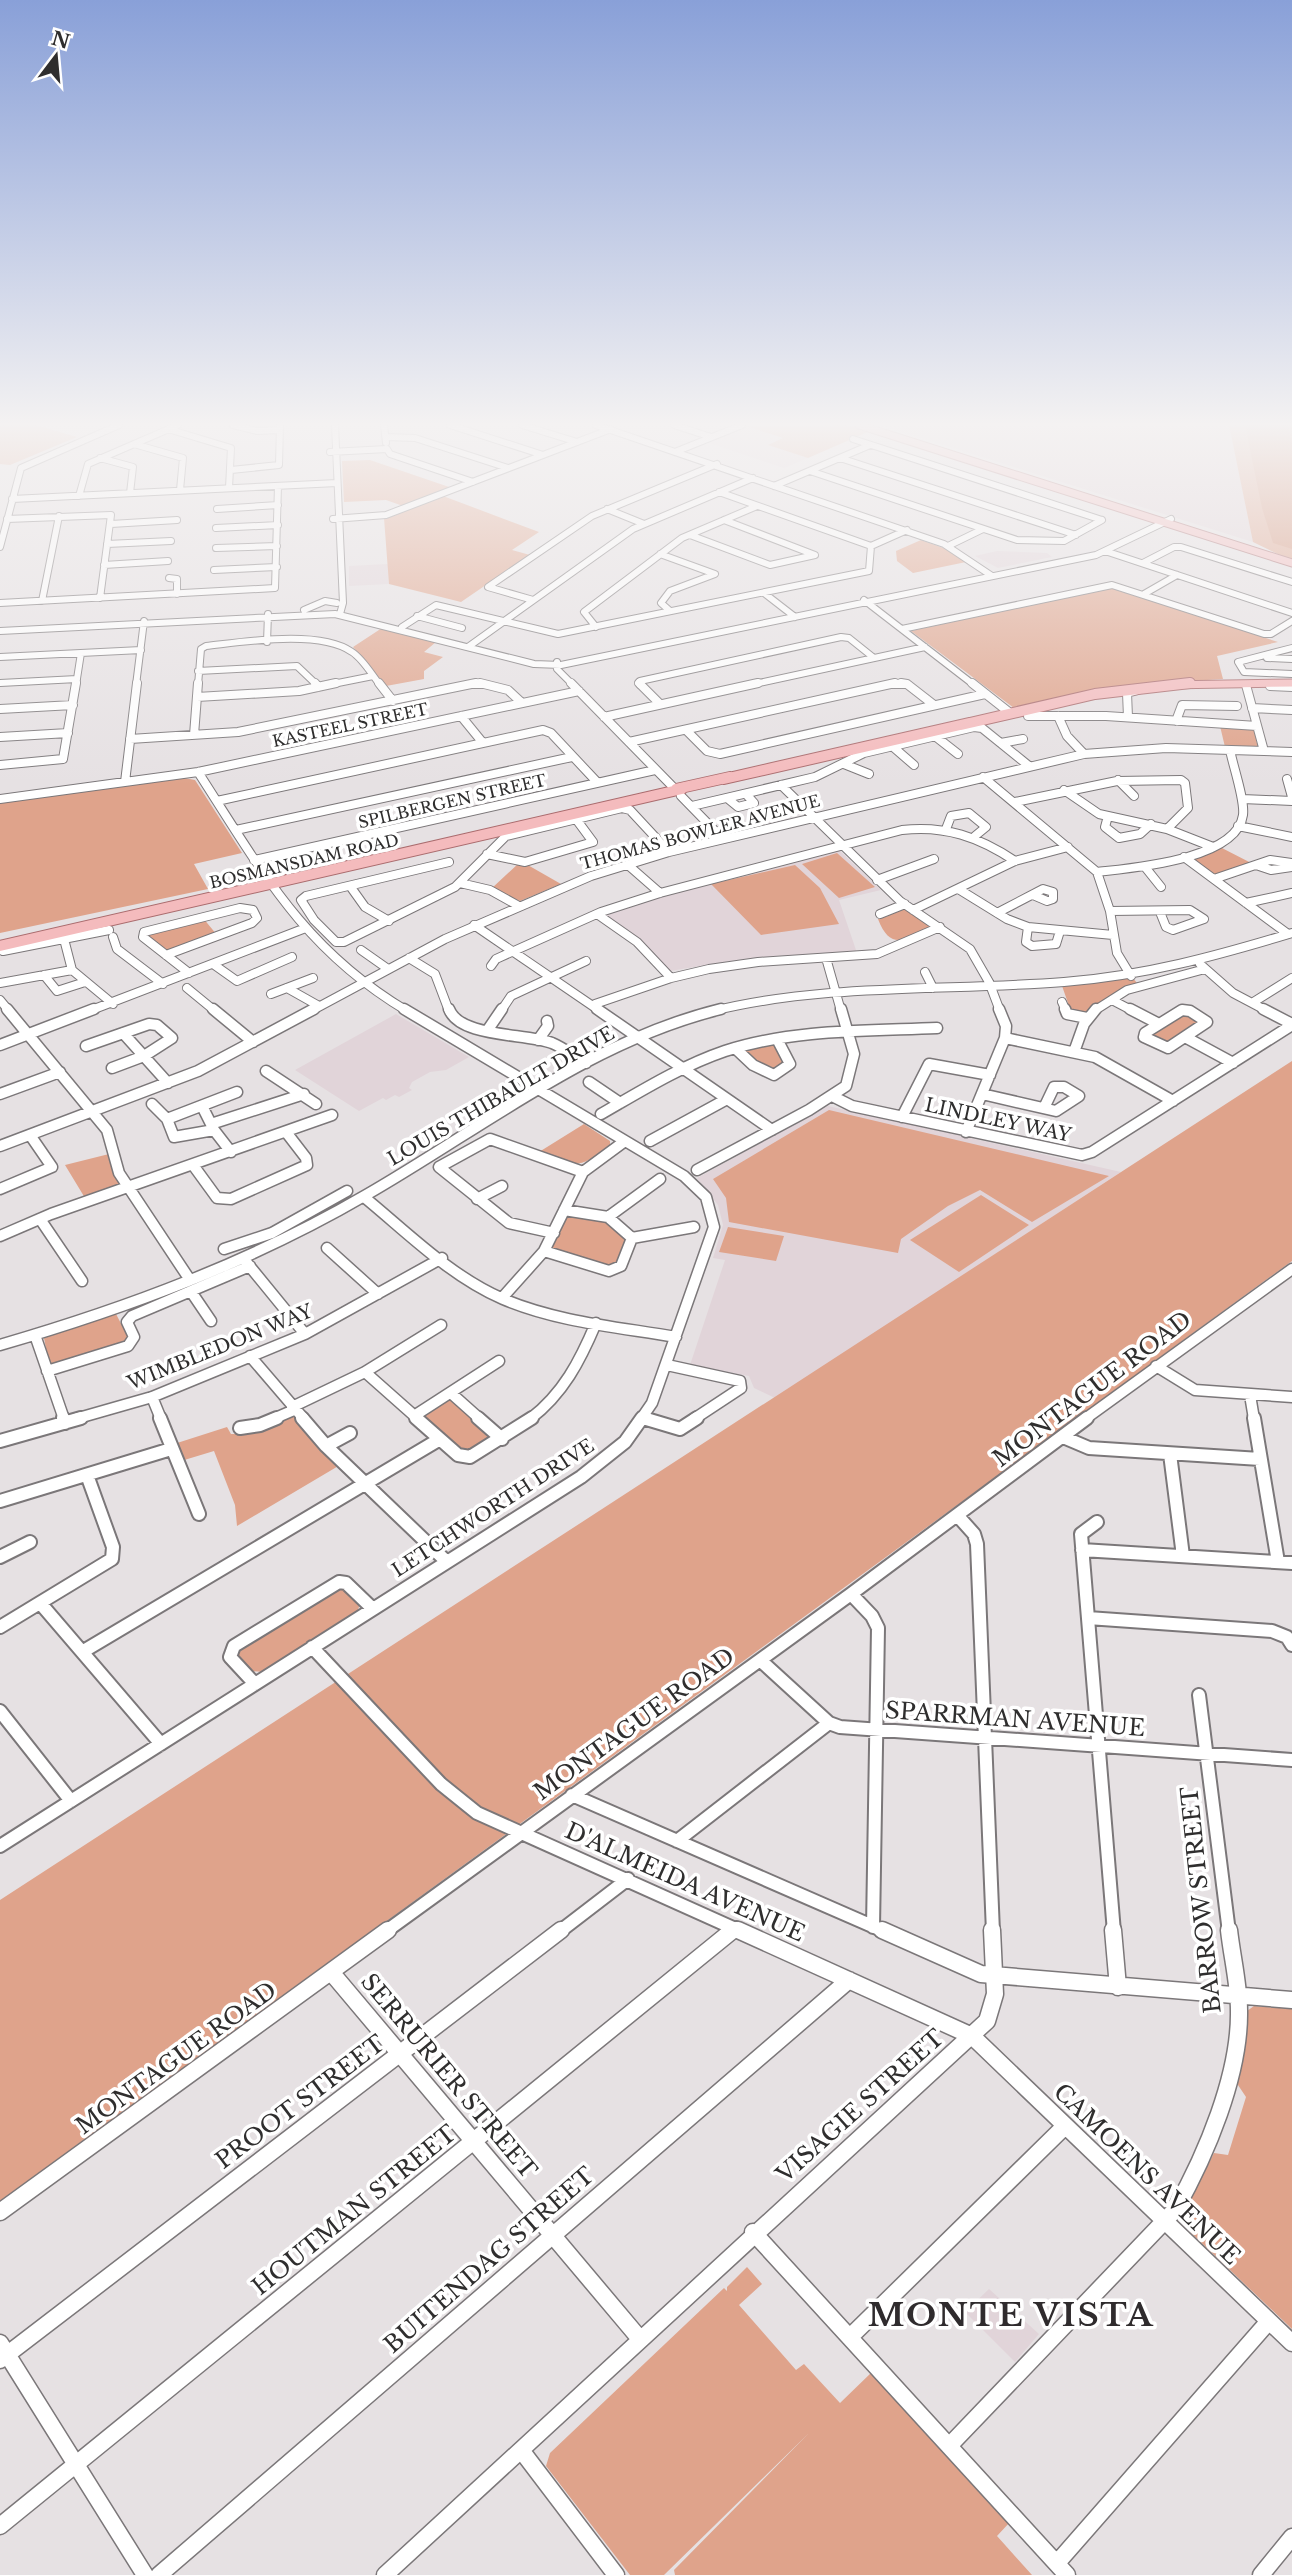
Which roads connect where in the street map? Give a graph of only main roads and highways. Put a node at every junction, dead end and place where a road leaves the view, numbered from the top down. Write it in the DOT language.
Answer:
graph roads {
  1 [pos="1239,545"];
  2 [pos="1249,545"];
  3 [pos="1292,558"];
  4 [pos="1292,563"];
  5 [pos="1292,685"];
  6 [pos="1010,713"];
  7 [pos="961,724"];
  8 [pos="2,948"];
  1 -- 4 [label="main road"];
  2 -- 3 [label="main road"];
  5 -- 6 [label="main road, BOSMANSDAM ROAD"];
  6 -- 7 [label="main road, BOSMANSDAM ROAD"];
  7 -- 8 [label="main road, BOSMANSDAM ROAD"];
}
